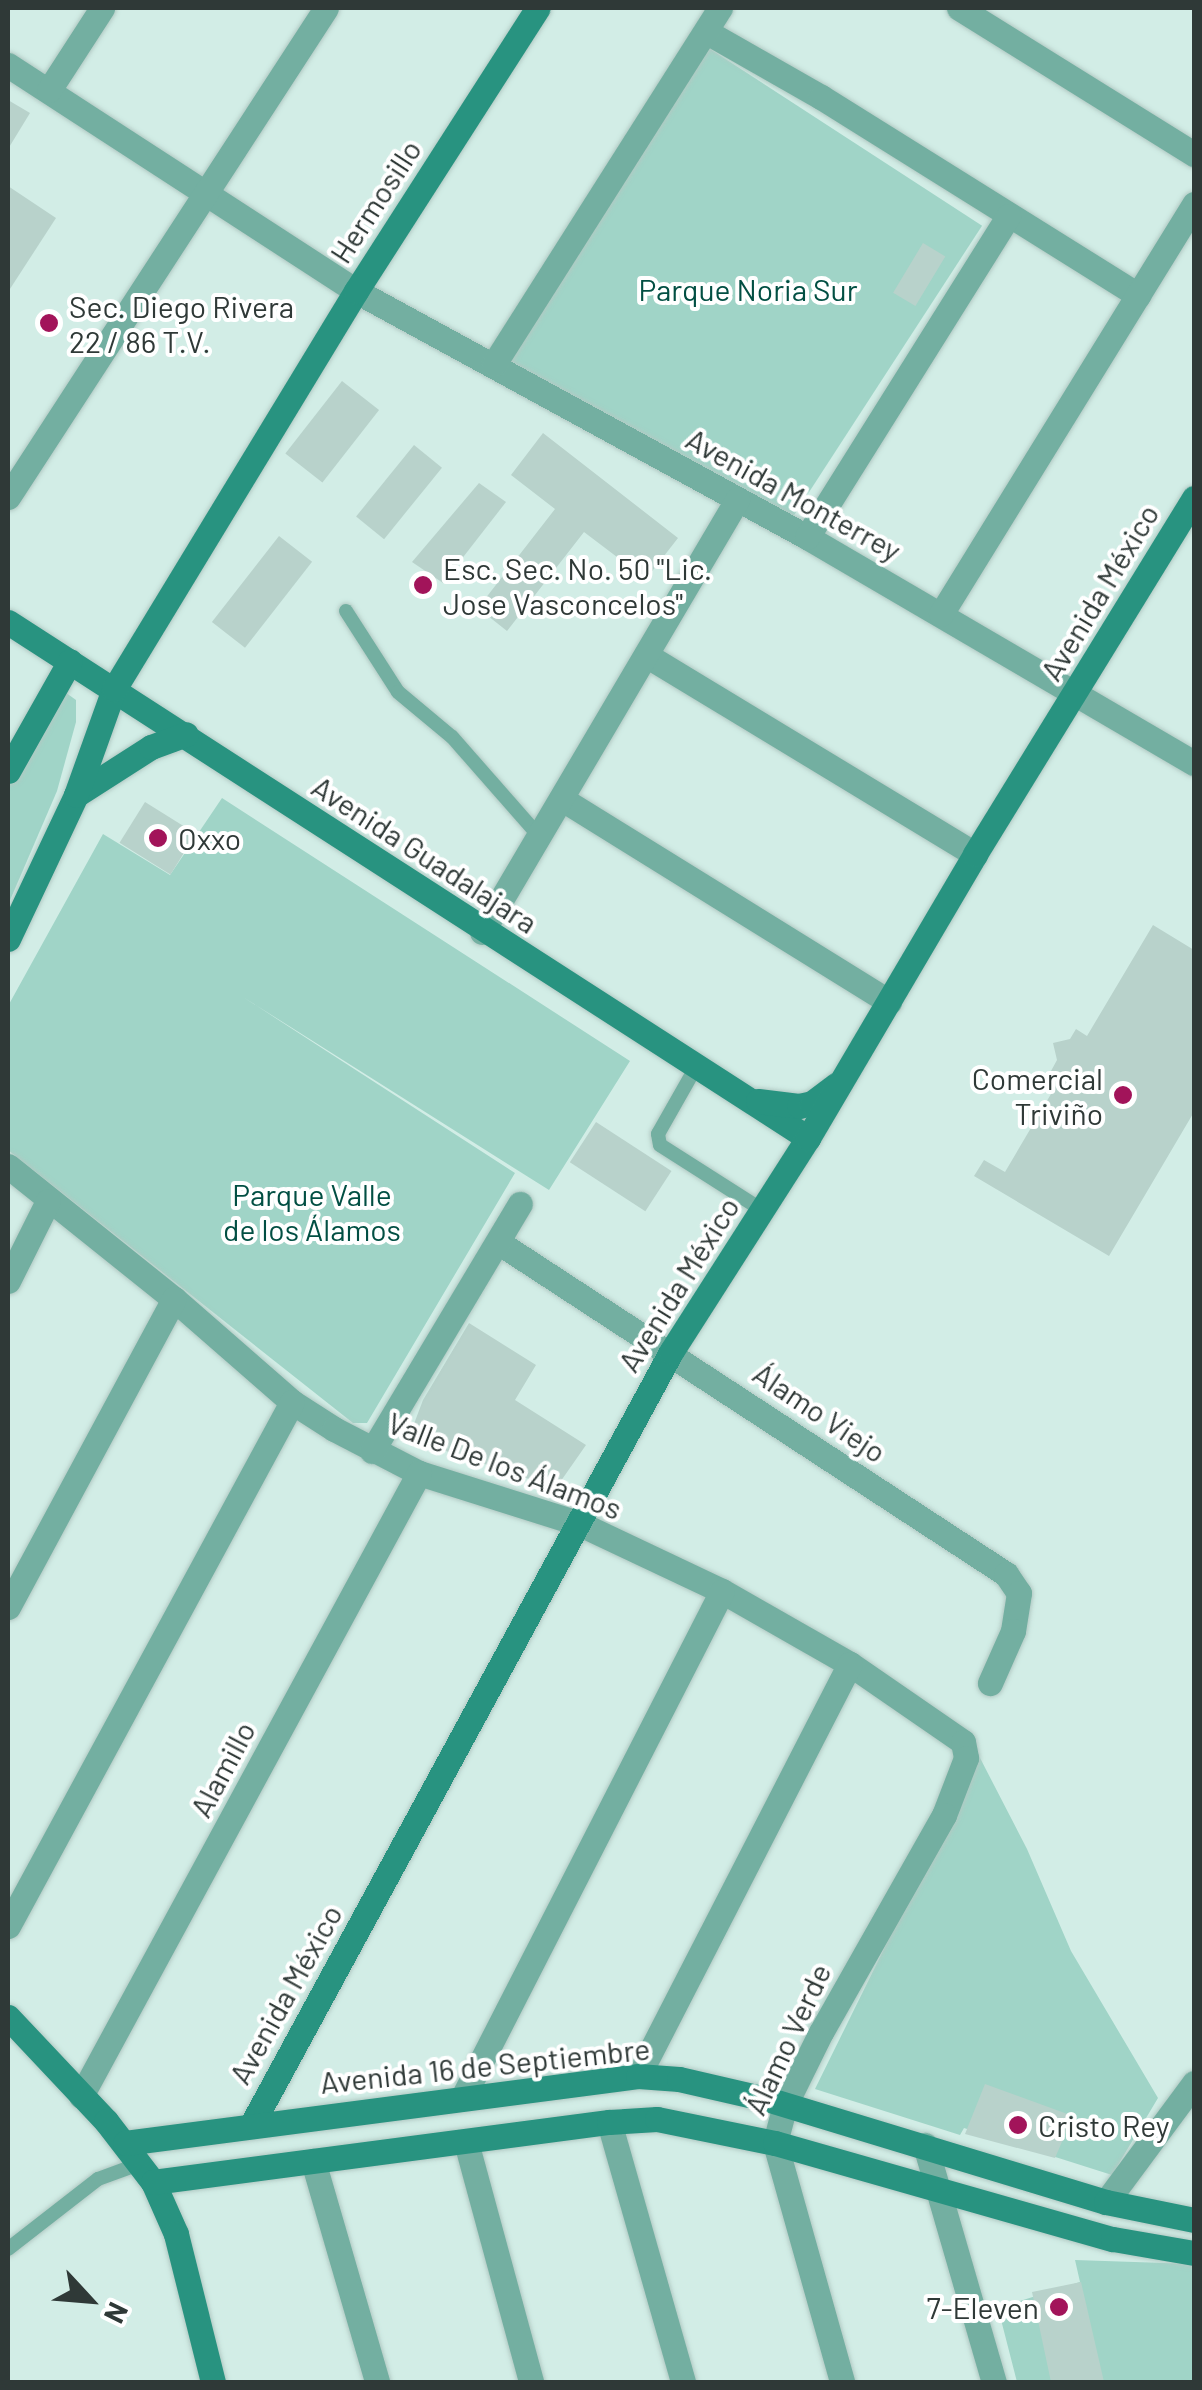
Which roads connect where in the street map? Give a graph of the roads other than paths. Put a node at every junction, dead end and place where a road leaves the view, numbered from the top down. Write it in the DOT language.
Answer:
graph roads {
  1 [pos="102,8"];
  2 [pos="326,8"];
  3 [pos="538,8"];
  4 [pos="720,8"];
  5 [pos="959,8"];
  6 [pos="707,32"];
  7 [pos="8,65"];
  8 [pos="49,90"];
  9 [pos="1194,154"];
  10 [pos="206,192"];
  11 [pos="1194,204"];
  12 [pos="1008,216"];
  13 [pos="356,291"];
  14 [pos="1138,295"];
  15 [pos="494,364"];
  16 [pos="8,497"];
  17 [pos="1194,498"];
  18 [pos="737,500"];
  19 [pos="806,537"];
  20 [pos="346,610"];
  21 [pos="942,614"];
  22 [pos="8,622"];
  23 [pos="646,655"];
  24 [pos="70,662"];
  25 [pos="114,689"];
  26 [pos="1076,694"];
  27 [pos="186,734"];
  28 [pos="1194,763"];
  29 [pos="8,771"];
  30 [pos="76,795"];
  31 [pos="562,799"];
  32 [pos="540,836"];
  33 [pos="975,854"];
  34 [pos="482,932"];
  35 [pos="8,939"];
  36 [pos="889,1002"];
  37 [pos="696,1067"];
  38 [pos="844,1078"];
  39 [pos="739,1094"];
  40 [pos="808,1138"];
  41 [pos="8,1166"];
  42 [pos="48,1201"];
  43 [pos="520,1204"];
  44 [pos="762,1210"];
  45 [pos="498,1242"];
  46 [pos="8,1281"];
  47 [pos="174,1299"];
  48 [pos="671,1352"];
  49 [pos="292,1402"];
  50 [pos="372,1451"];
  51 [pos="419,1473"];
  52 [pos="578,1523"];
  53 [pos="722,1590"];
  54 [pos="8,1607"];
  55 [pos="850,1664"];
  56 [pos="990,1682"];
  57 [pos="963,1742"];
  58 [pos="8,1926"];
  59 [pos="8,2017"];
  60 [pos="638,2076"];
  61 [pos="1194,2083"];
  62 [pos="81,2096"];
  63 [pos="463,2096"];
  64 [pos="785,2105"];
  65 [pos="609,2122"];
  66 [pos="252,2124"];
  67 [pos="466,2142"];
  68 [pos="774,2143"];
  69 [pos="925,2145"];
  70 [pos="314,2160"];
  71 [pos="139,2163"];
  72 [pos="937,2190"];
  73 [pos="1106,2202"];
  74 [pos="1194,2220"];
  75 [pos="8,2249"];
  76 [pos="1194,2252"];
  77 [pos="214,2382"];
  78 [pos="376,2382"];
  79 [pos="531,2382"];
  80 [pos="683,2382"];
  81 [pos="842,2382"];
  82 [pos="994,2382"];
  1 -- 8 [label="street"];
  2 -- 10 [label="street"];
  3 -- 13 [label="street, Hermosillo"];
  4 -- 6 [label="street"];
  5 -- 9 [label="street"];
  6 -- 12 [label="street"];
  6 -- 15 [label="street"];
  7 -- 8 [label="street, Avenida Monterrey"];
  8 -- 10 [label="street, Avenida Monterrey"];
  10 -- 13 [label="street, Avenida Monterrey"];
  10 -- 16 [label="street"];
  11 -- 14 [label="street"];
  12 -- 14 [label="street"];
  12 -- 19 [label="street"];
  13 -- 15 [label="street, Avenida Monterrey"];
  13 -- 25 [label="street, Hermosillo"];
  14 -- 21 [label="street"];
  15 -- 18 [label="street, Avenida Monterrey"];
  17 -- 26 [label="street, Avenida México"];
  18 -- 19 [label="street, Avenida Monterrey"];
  18 -- 23 [label="street"];
  19 -- 21 [label="street, Avenida Monterrey"];
  20 -- 32 [label="lane"];
  21 -- 26 [label="street, Avenida Monterrey"];
  22 -- 24 [label="street, Avenida Guadalajara"];
  23 -- 31 [label="street"];
  23 -- 33 [label="street"];
  24 -- 25 [label="street, Avenida Guadalajara"];
  24 -- 29 [label="street"];
  25 -- 27 [label="street, Avenida Guadalajara"];
  25 -- 30 [label="street, Hermosillo"];
  26 -- 28 [label="street, Avenida Monterrey"];
  26 -- 33 [label="street, Avenida México"];
  27 -- 30 [label="street"];
  27 -- 34 [label="street, Avenida Guadalajara"];
  30 -- 35 [label="street, Hermosillo"];
  31 -- 32 [label="street"];
  31 -- 36 [label="street"];
  32 -- 34 [label="street"];
  33 -- 36 [label="street, Avenida México"];
  34 -- 37 [label="street, Avenida Guadalajara"];
  36 -- 38 [label="street, Avenida México"];
  37 -- 39 [label="street, Avenida Guadalajara"];
  37 -- 44 [label="lane"];
  38 -- 39 [label="street"];
  38 -- 40 [label="street, Avenida México"];
  39 -- 40 [label="street, Avenida Guadalajara"];
  40 -- 44 [label="street, Avenida México"];
  41 -- 42 [label="street, Valle De los Álamos"];
  42 -- 46 [label="street"];
  42 -- 47 [label="street, Valle De los Álamos"];
  43 -- 45 [label="street"];
  44 -- 48 [label="street, Avenida México"];
  45 -- 48 [label="street, Álamo Viejo"];
  45 -- 50 [label="street"];
  47 -- 49 [label="street, Valle De los Álamos"];
  47 -- 54 [label="street"];
  48 -- 52 [label="street, Avenida México"];
  48 -- 56 [label="street, Álamo Viejo"];
  49 -- 50 [label="street, Valle De los Álamos"];
  49 -- 58 [label="street"];
  50 -- 51 [label="street, Valle De los Álamos"];
  51 -- 52 [label="street, Valle De los Álamos"];
  51 -- 62 [label="street, Alamillo"];
  52 -- 53 [label="street, Valle De los Álamos"];
  52 -- 66 [label="street, Avenida México"];
  53 -- 55 [label="street, Valle De los Álamos"];
  53 -- 63 [label="street"];
  55 -- 57 [label="street, Valle De los Álamos"];
  55 -- 60 [label="street"];
  57 -- 64 [label="street, Álamo Verde"];
  59 -- 62 [label="street"];
  60 -- 63 [label="street, Avenida 16 de Septiembre"];
  60 -- 64 [label="street, Avenida 16 de Septiembre"];
  61 -- 73 [label="street"];
  62 -- 71 [label="street"];
  63 -- 66 [label="street, Avenida 16 de Septiembre"];
  64 -- 68 [label="street, Álamo Verde"];
  64 -- 69 [label="street, Avenida 16 de Septiembre"];
  65 -- 67 [label="street"];
  65 -- 68 [label="street"];
  65 -- 80 [label="street"];
  66 -- 71 [label="street, Avenida 16 de Septiembre"];
  67 -- 70 [label="street"];
  67 -- 79 [label="street"];
  68 -- 72 [label="street"];
  68 -- 81 [label="street, Álamo Verde"];
  69 -- 72 [label="street"];
  69 -- 73 [label="street, Avenida 16 de Septiembre"];
  70 -- 71 [label="street"];
  70 -- 78 [label="street"];
  71 -- 75 [label="lane"];
  71 -- 77 [label="street"];
  72 -- 76 [label="street"];
  72 -- 82 [label="street"];
  73 -- 74 [label="street, Avenida 16 de Septiembre"];
}
